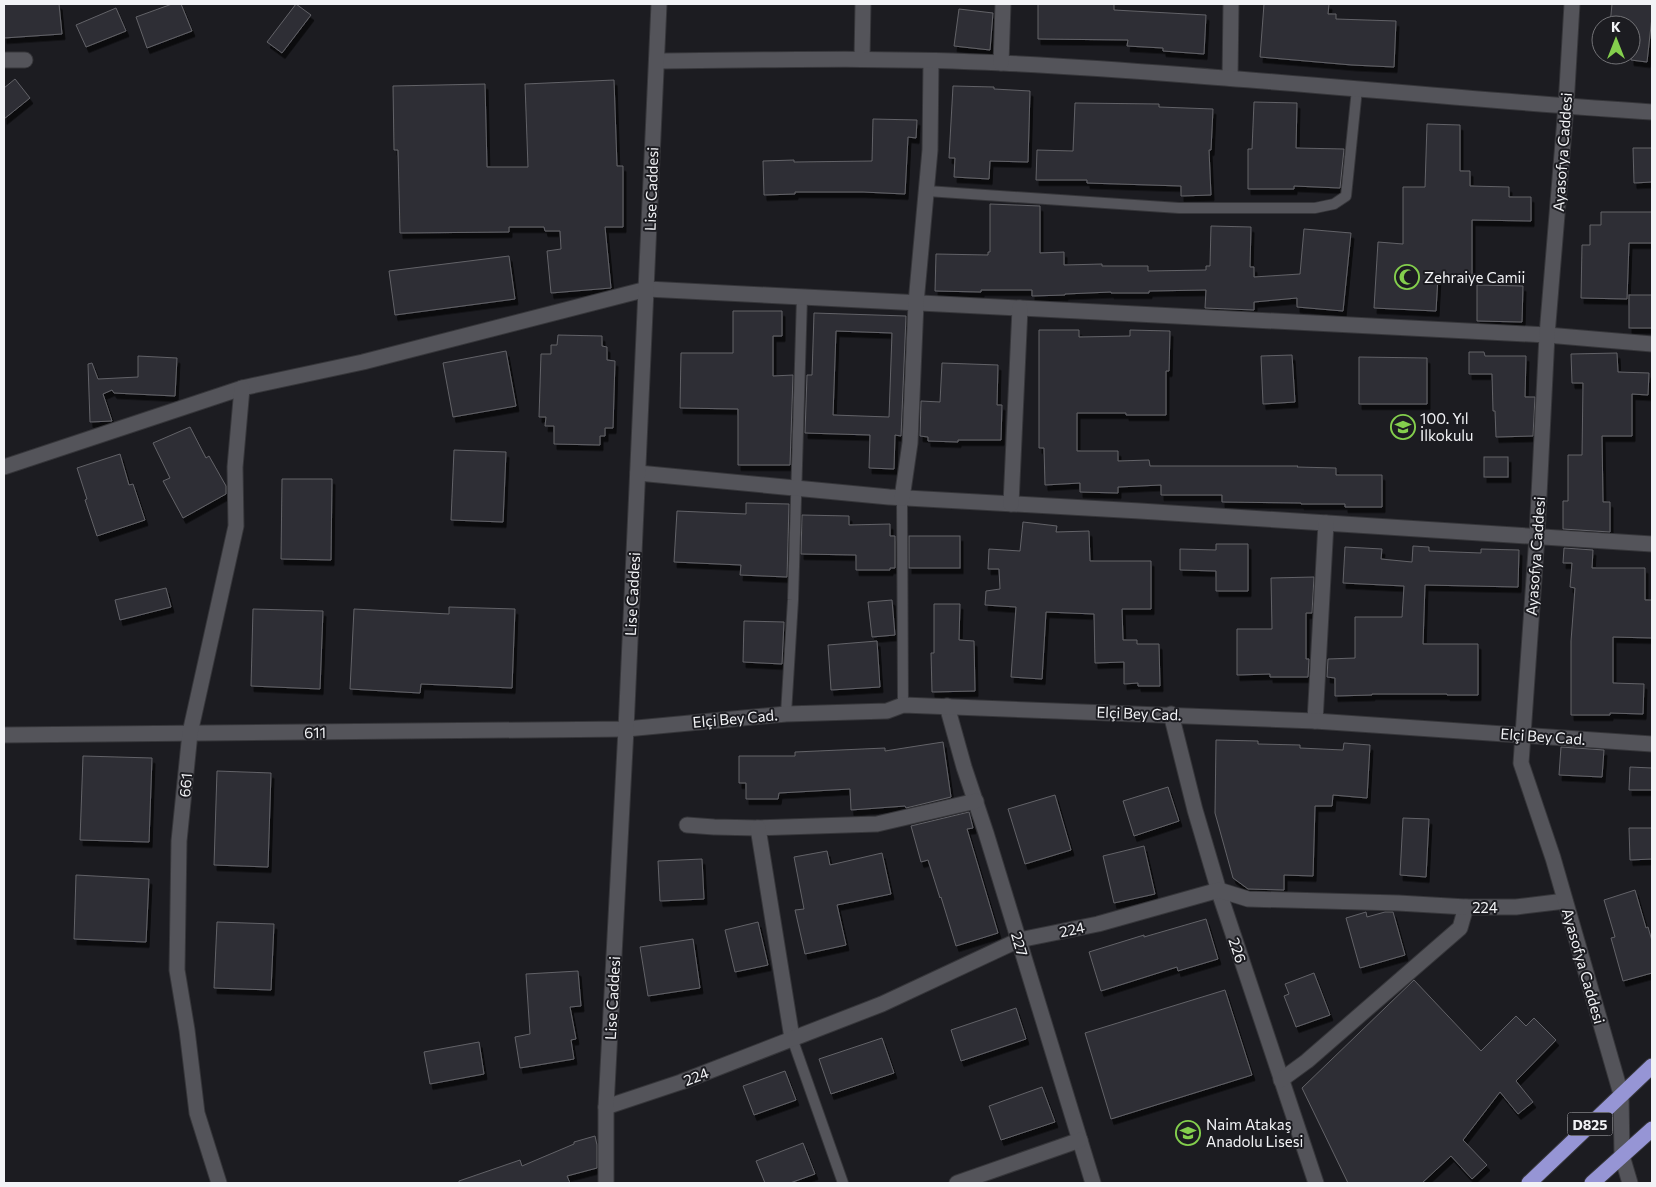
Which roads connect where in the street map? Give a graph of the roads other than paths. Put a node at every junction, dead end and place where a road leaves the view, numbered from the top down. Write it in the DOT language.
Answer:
graph roads {
  1 [pos="659,4"];
  2 [pos="863,4"];
  3 [pos="1003,4"];
  4 [pos="1231,4"];
  5 [pos="1572,4"];
  6 [pos="862,59"];
  7 [pos="4,60"];
  8 [pos="25,60"];
  9 [pos="657,61"];
  10 [pos="931,62"];
  11 [pos="1001,63"];
  12 [pos="1230,78"];
  13 [pos="1357,89"];
  14 [pos="1566,106"];
  15 [pos="1652,112"];
  16 [pos="926,191"];
  17 [pos="647,289"];
  18 [pos="802,297"];
  19 [pos="916,303"];
  20 [pos="1020,308"];
  21 [pos="1548,336"];
  22 [pos="1652,344"];
  23 [pos="242,388"];
  24 [pos="4,466"];
  25 [pos="638,473"];
  26 [pos="795,488"];
  27 [pos="902,498"];
  28 [pos="1011,504"];
  29 [pos="1326,523"];
  30 [pos="1537,536"];
  31 [pos="1652,544"];
  32 [pos="903,705"];
  33 [pos="947,706"];
  34 [pos="786,714"];
  35 [pos="1171,714"];
  36 [pos="1315,721"];
  37 [pos="626,729"];
  38 [pos="190,733"];
  39 [pos="4,735"];
  40 [pos="1522,735"];
  41 [pos="1652,744"];
  42 [pos="976,800"];
  43 [pos="687,825"];
  44 [pos="758,828"];
  45 [pos="1219,890"];
  46 [pos="1565,901"];
  47 [pos="1466,907"];
  48 [pos="1018,940"];
  49 [pos="792,1038"];
  50 [pos="1652,1066"];
  51 [pos="1281,1080"];
  52 [pos="1621,1094"];
  53 [pos="606,1107"];
  54 [pos="1652,1129"];
  55 [pos="1080,1140"];
  56 [pos="1622,1156"];
  57 [pos="219,1183"];
  58 [pos="606,1183"];
  59 [pos="843,1183"];
  60 [pos="957,1183"];
  61 [pos="1093,1183"];
  62 [pos="1316,1183"];
  63 [pos="1529,1183"];
  64 [pos="1592,1183"];
  65 [pos="1630,1183"];
  1 -- 9 [label="street, Lise Caddesi"];
  2 -- 6 [label="street"];
  3 -- 11 [label="street"];
  4 -- 12 [label="street"];
  5 -- 14 [label="street, Ayasofya Caddesi"];
  6 -- 9 [label="street"];
  6 -- 10 [label="street"];
  7 -- 8 [label="street"];
  9 -- 17 [label="street, Lise Caddesi"];
  10 -- 11 [label="street"];
  10 -- 16 [label="street"];
  11 -- 12 [label="street"];
  12 -- 13 [label="street"];
  13 -- 14 [label="street"];
  13 -- 16 [label="lane"];
  14 -- 15 [label="street"];
  14 -- 21 [label="street, Ayasofya Caddesi"];
  16 -- 19 [label="street"];
  17 -- 18 [label="street"];
  17 -- 23 [label="street"];
  17 -- 25 [label="street, Lise Caddesi"];
  18 -- 19 [label="street"];
  18 -- 26 [label="lane"];
  19 -- 20 [label="street"];
  19 -- 27 [label="street"];
  20 -- 21 [label="street"];
  20 -- 28 [label="street"];
  21 -- 22 [label="street"];
  21 -- 30 [label="street, Ayasofya Caddesi"];
  23 -- 24 [label="street"];
  23 -- 38 [label="street, 661"];
  25 -- 26 [label="street"];
  25 -- 37 [label="street, Lise Caddesi"];
  26 -- 27 [label="street"];
  26 -- 34 [label="lane"];
  27 -- 28 [label="street"];
  27 -- 32 [label="lane"];
  28 -- 29 [label="street"];
  29 -- 30 [label="street"];
  29 -- 36 [label="street"];
  30 -- 31 [label="street"];
  30 -- 40 [label="street, Ayasofya Caddesi"];
  32 -- 33 [label="street, Elçi Bey Cad."];
  32 -- 34 [label="street, Elçi Bey Cad."];
  33 -- 35 [label="street, Elçi Bey Cad."];
  33 -- 42 [label="street, 227"];
  34 -- 37 [label="street, Elçi Bey Cad."];
  35 -- 36 [label="street, Elçi Bey Cad."];
  35 -- 45 [label="street, 226"];
  36 -- 40 [label="street, Elçi Bey Cad."];
  37 -- 38 [label="street, 611"];
  37 -- 53 [label="street, Lise Caddesi"];
  38 -- 39 [label="street, 611"];
  38 -- 57 [label="street, 661"];
  40 -- 41 [label="street, Elçi Bey Cad."];
  40 -- 46 [label="street, Ayasofya Caddesi"];
  42 -- 44 [label="street"];
  42 -- 48 [label="street, 227"];
  43 -- 44 [label="street"];
  44 -- 49 [label="street"];
  45 -- 47 [label="street, 224"];
  45 -- 48 [label="street, 224"];
  45 -- 51 [label="street, 226"];
  46 -- 47 [label="street, 224"];
  46 -- 52 [label="street, Ayasofya Caddesi"];
  47 -- 51 [label="street"];
  48 -- 49 [label="street, 224"];
  48 -- 55 [label="street, 227"];
  49 -- 53 [label="street, 224"];
  49 -- 59 [label="lane"];
  50 -- 52 [label="highway, D825"];
  51 -- 62 [label="street, 226"];
  52 -- 56 [label="street, Ayasofya Caddesi"];
  52 -- 63 [label="highway, D825"];
  53 -- 58 [label="street, Lise Caddesi"];
  54 -- 56 [label="highway, D825"];
  55 -- 60 [label="street"];
  55 -- 61 [label="street, 227"];
  56 -- 64 [label="highway, D825"];
  56 -- 65 [label="street, Ayasofya Caddesi"];
}
